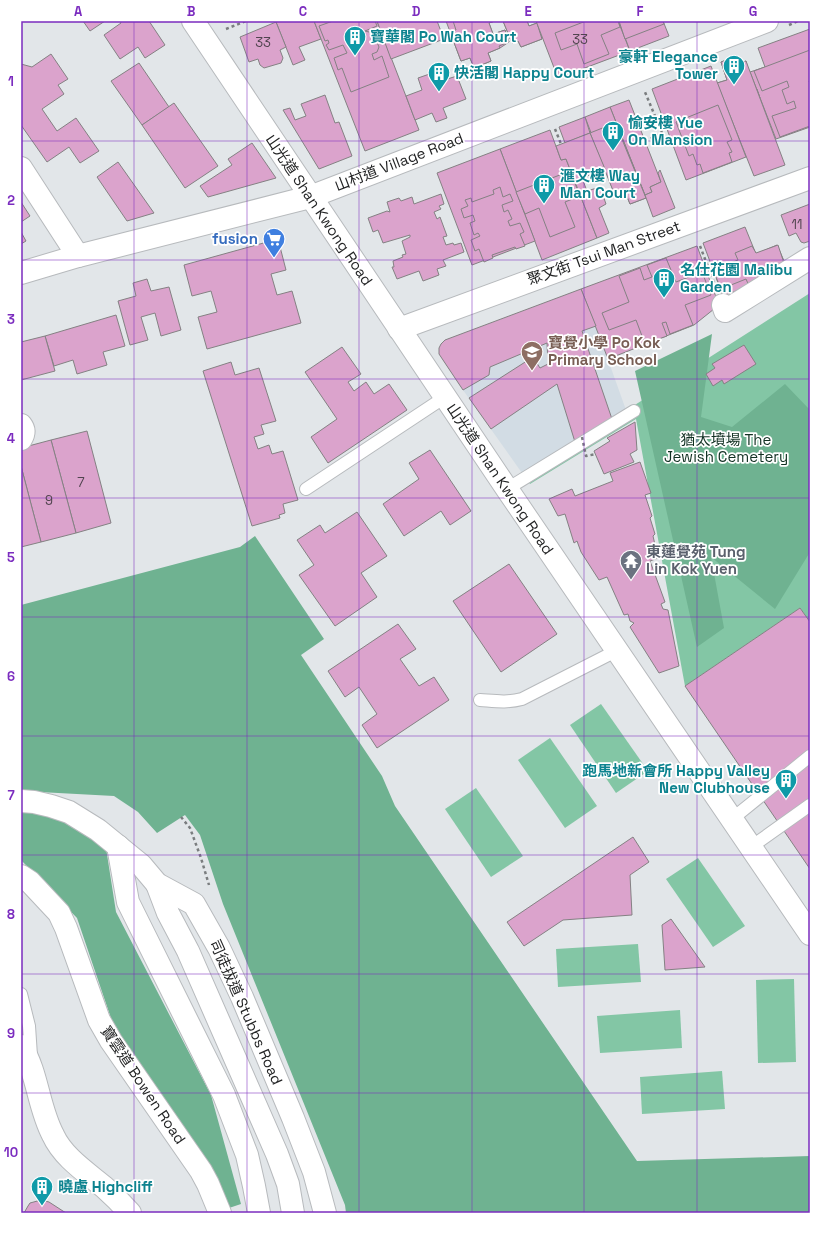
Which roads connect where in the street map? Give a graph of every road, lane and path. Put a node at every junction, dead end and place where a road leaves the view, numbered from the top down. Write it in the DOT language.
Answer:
graph roads {
  1 [pos="246,21"];
  2 [pos="767,21"];
  3 [pos="195,22"];
  4 [pos="225,30"];
  5 [pos="645,91"];
  6 [pos="555,129"];
  7 [pos="645,141"];
  8 [pos="561,144"];
  9 [pos="21,168"];
  10 [pos="810,178"];
  11 [pos="310,197"];
  12 [pos="700,246"];
  13 [pos="78,256"];
  14 [pos="810,258"];
  15 [pos="21,273"];
  16 [pos="723,305"];
  17 [pos="399,329"];
  18 [pos="445,397"];
  19 [pos="634,411"];
  20 [pos="21,425"];
  21 [pos="582,437"];
  22 [pos="21,439"];
  23 [pos="596,454"];
  24 [pos="506,489"];
  25 [pos="306,490"];
  26 [pos="616,651"];
  27 [pos="480,700"];
  28 [pos="810,756"];
  29 [pos="21,801"];
  30 [pos="810,806"];
  31 [pos="732,819"];
  32 [pos="118,846"];
  33 [pos="751,847"];
  34 [pos="21,876"];
  35 [pos="157,884"];
  36 [pos="810,934"];
  37 [pos="21,994"];
  38 [pos="21,1046"];
  39 [pos="32,1070"];
  40 [pos="130,1213"];
  41 [pos="220,1213"];
  42 [pos="259,1213"];
  43 [pos="293,1213"];
  44 [pos="325,1213"];
  1 -- 4 [label="path"];
  2 -- 11 [label="street, 山村道 Village Road"];
  3 -- 11 [label="street, 山光道 Shan Kwong Road"];
  5 -- 7 [label="path"];
  6 -- 8 [label="path"];
  9 -- 13 [label="street"];
  10 -- 17 [label="street, 聚文街 Tsui Man Street"];
  11 -- 13 [label="street, 山村道 Village Road"];
  11 -- 17 [label="street, 山光道 Shan Kwong Road"];
  12 -- 16 [label="path"];
  13 -- 15 [label="street, 山村道 Village Road"];
  14 -- 16 [label="street"];
  17 -- 18 [label="street, 山光道 Shan Kwong Road"];
  18 -- 24 [label="street, 山光道 Shan Kwong Road"];
  18 -- 25 [label="lane"];
  19 -- 24 [label="lane"];
  20 -- 22 [label="street"];
  21 -- 23 [label="path, bridge"];
  24 -- 26 [label="street, 山光道 Shan Kwong Road"];
  26 -- 27 [label="lane"];
  26 -- 31 [label="street, 山光道 Shan Kwong Road"];
  28 -- 31 [label="lane"];
  29 -- 32 [label="street, 司徒拔道 Stubbs Road"];
  30 -- 33 [label="lane"];
  31 -- 33 [label="street, 山光道 Shan Kwong Road"];
  32 -- 35 [label="street, 司徒拔道 Stubbs Road"];
  32 -- 42 [label="street"];
  33 -- 36 [label="street, 山光道 Shan Kwong Road"];
  34 -- 41 [label="street, 寶雲道 Bowen Road"];
  35 -- 43 [label="street"];
  35 -- 44 [label="street, 司徒拔道 Stubbs Road"];
  37 -- 39 [label="lane"];
  38 -- 39 [label="street"];
  39 -- 40 [label="street"];
}
